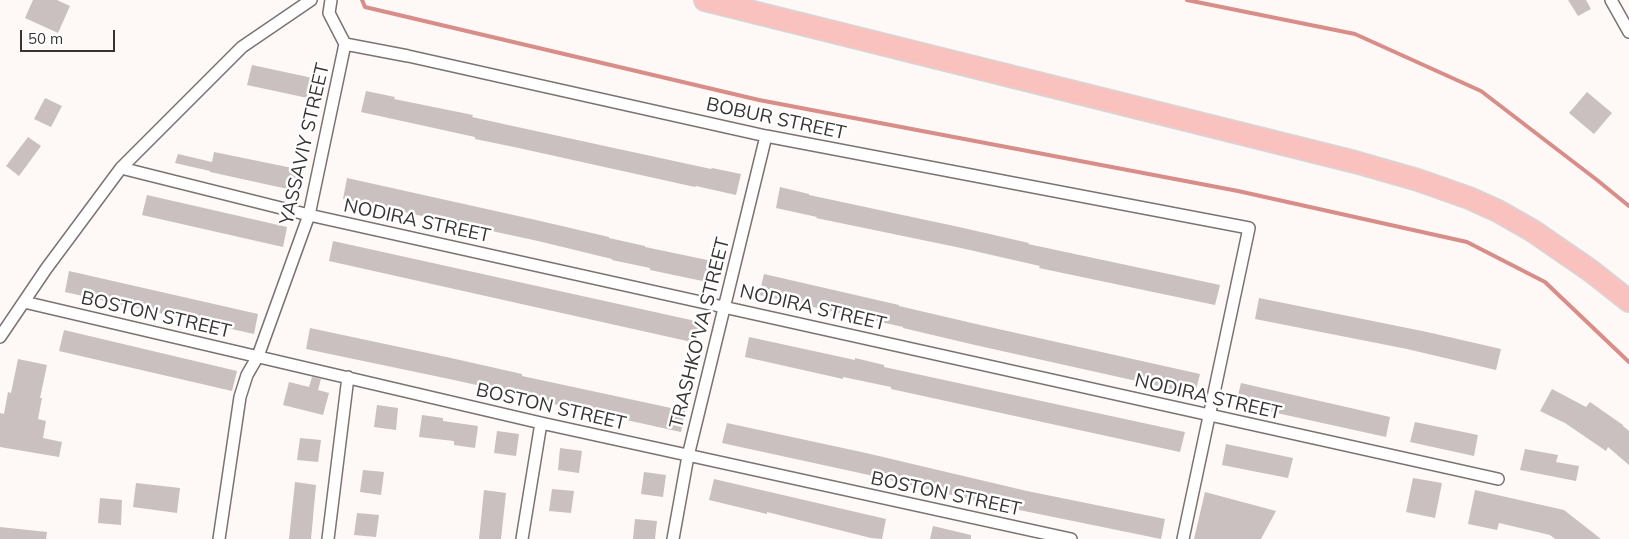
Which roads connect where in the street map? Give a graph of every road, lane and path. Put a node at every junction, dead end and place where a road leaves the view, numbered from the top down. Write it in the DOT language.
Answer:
graph roads {
  1 [pos="311,0"];
  2 [pos="331,0"];
  3 [pos="705,0"];
  4 [pos="1611,0"];
  5 [pos="1629,32"];
  6 [pos="345,44"];
  7 [pos="766,136"];
  8 [pos="122,168"];
  9 [pos="309,215"];
  10 [pos="1629,301"];
  11 [pos="24,302"];
  12 [pos="725,307"];
  13 [pos="0,337"];
  14 [pos="258,356"];
  15 [pos="348,378"];
  16 [pos="1210,416"];
  17 [pos="541,423"];
  18 [pos="688,456"];
  19 [pos="1498,479"];
  20 [pos="219,539"];
  21 [pos="328,539"];
  22 [pos="522,539"];
  23 [pos="673,539"];
  24 [pos="1071,539"];
  25 [pos="1184,539"];
  1 -- 8 [label="street"];
  2 -- 6 [label="street"];
  3 -- 10 [label="highway"];
  4 -- 5 [label="street"];
  6 -- 7 [label="street, BOBUR STREET"];
  6 -- 9 [label="street, YASSAVIY STREET"];
  7 -- 12 [label="street, TRASHKO'VA STREET"];
  7 -- 16 [label="street, BOBUR STREET"];
  8 -- 9 [label="street, NODIRA STREET"];
  8 -- 11 [label="street"];
  9 -- 12 [label="street, NODIRA STREET"];
  9 -- 14 [label="street, YASSAVIY STREET"];
  11 -- 13 [label="street"];
  11 -- 14 [label="street, BOSTON STREET"];
  12 -- 16 [label="street, NODIRA STREET"];
  12 -- 18 [label="street, TRASHKO'VA STREET"];
  14 -- 15 [label="street, BOSTON STREET"];
  14 -- 20 [label="street, YASSAVIY STREET"];
  15 -- 17 [label="street, BOSTON STREET"];
  15 -- 21 [label="street"];
  16 -- 19 [label="street, NODIRA STREET"];
  16 -- 25 [label="street"];
  17 -- 18 [label="street, BOSTON STREET"];
  17 -- 22 [label="street"];
  18 -- 23 [label="street, TRASHKO'VA STREET"];
  18 -- 24 [label="street, BOSTON STREET"];
}
